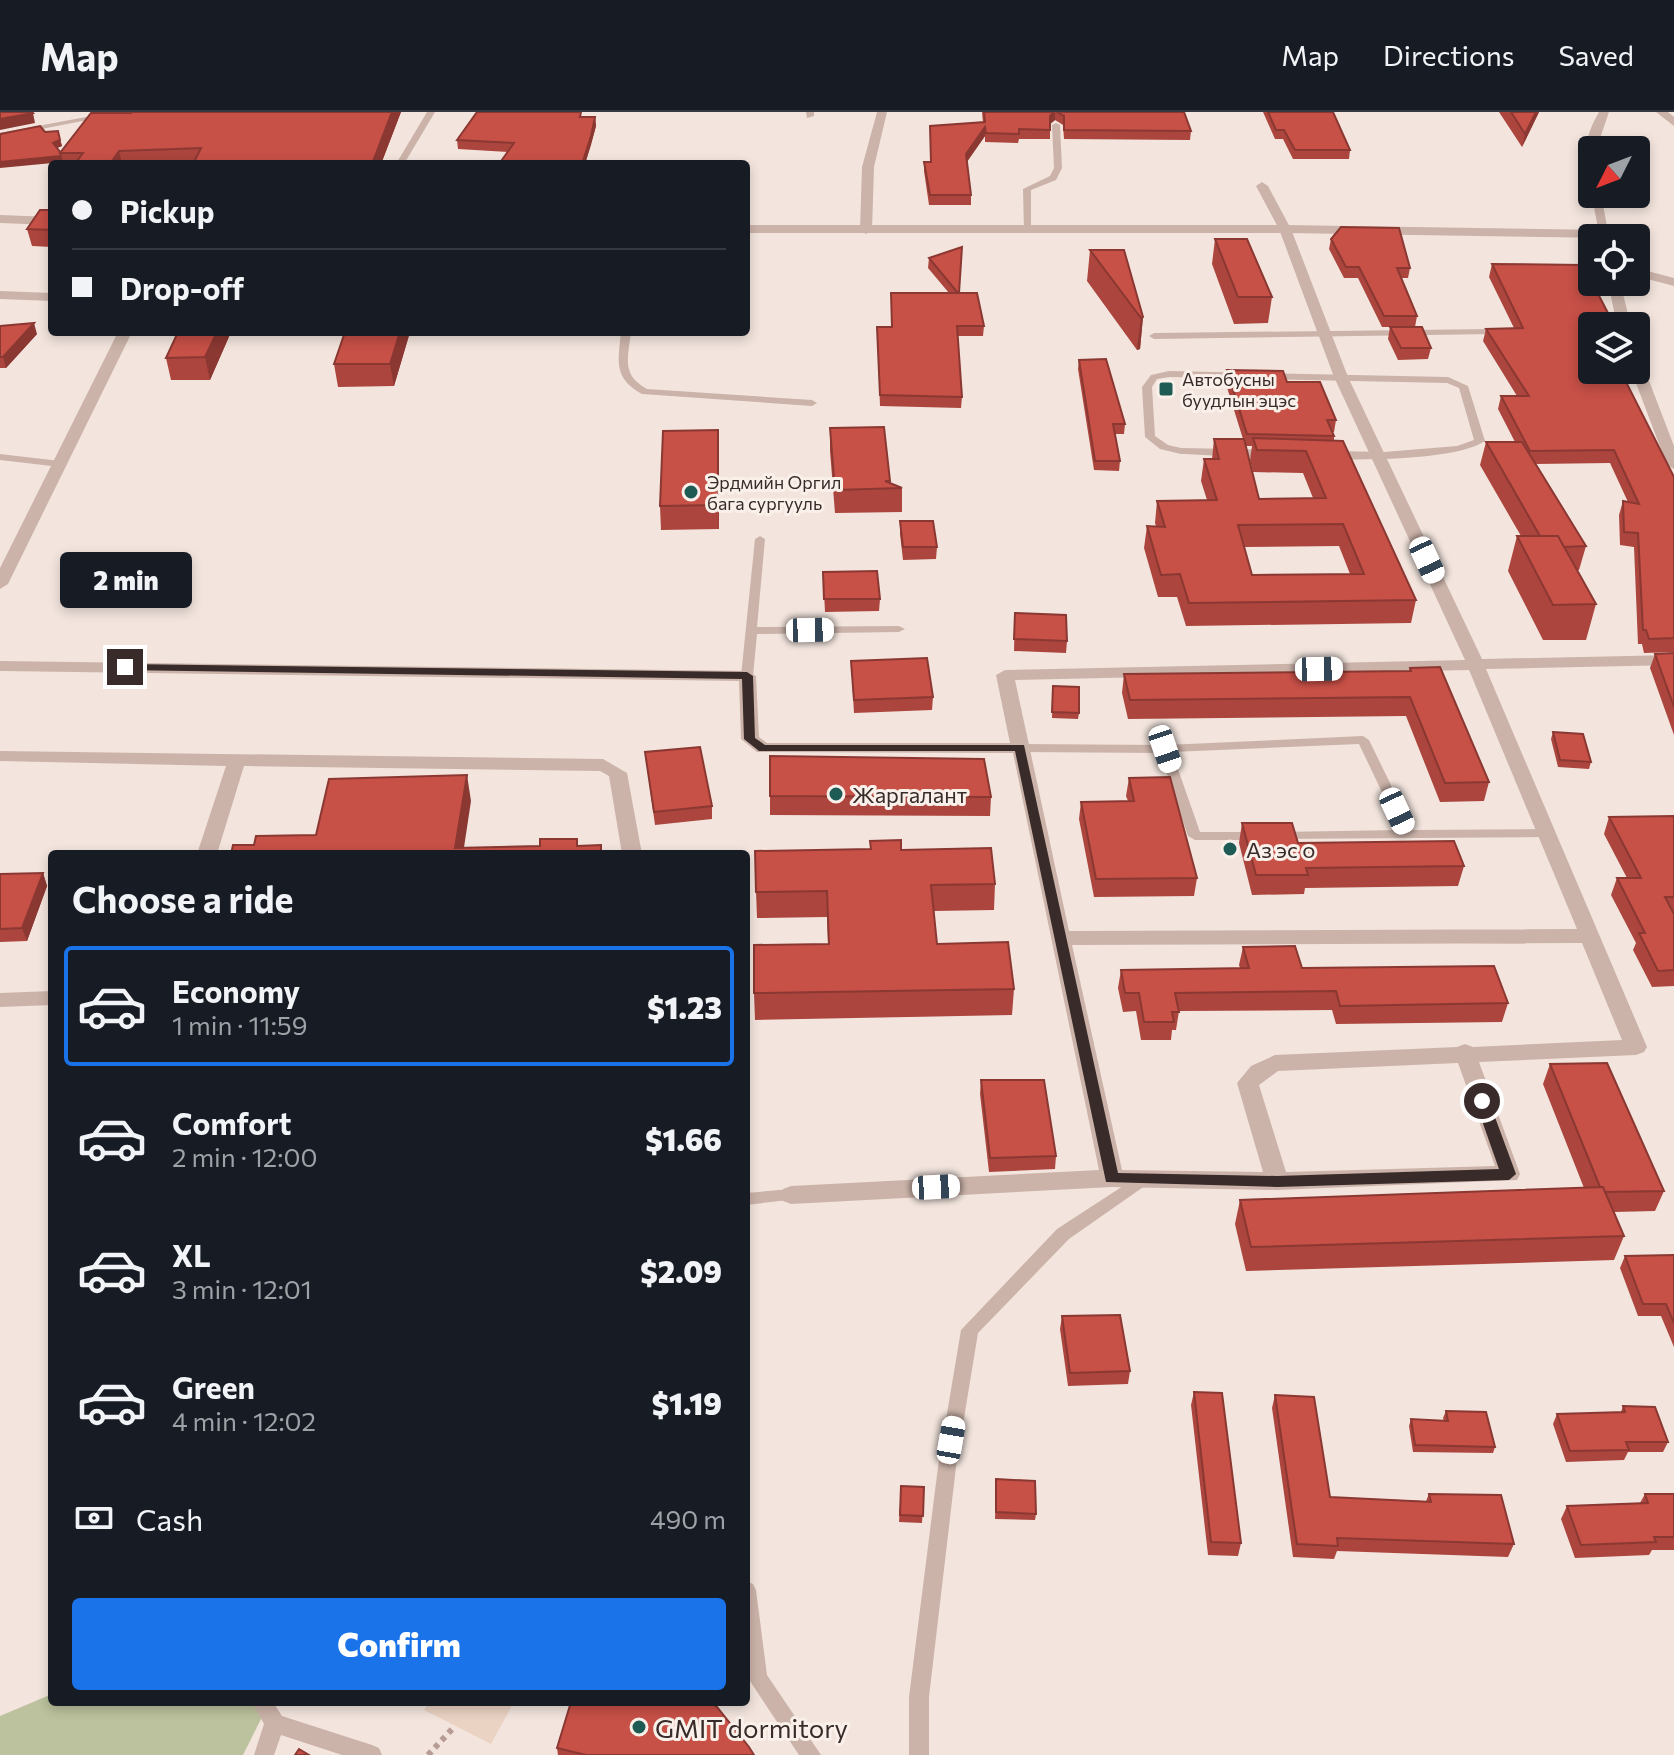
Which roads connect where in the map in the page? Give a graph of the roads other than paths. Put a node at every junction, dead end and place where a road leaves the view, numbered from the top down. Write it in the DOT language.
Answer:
graph roads {
  1 [pos="125,112"];
  2 [pos="431,112"];
  3 [pos="882,112"];
  4 [pos="1604,112"];
  5 [pos="1661,112"];
  6 [pos="1674,123"];
  7 [pos="1056,125"];
  8 [pos="0,135"];
  9 [pos="1592,136"];
  10 [pos="402,160"];
  11 [pos="1262,186"];
  12 [pos="0,219"];
  13 [pos="48,221"];
  14 [pos="750,229"];
  15 [pos="1285,229"];
  16 [pos="866,230"];
  17 [pos="1027,230"];
  18 [pos="1578,235"];
  19 [pos="1650,276"];
  20 [pos="1674,282"];
  21 [pos="0,295"];
  22 [pos="48,297"];
  23 [pos="1493,332"];
  24 [pos="123,336"];
  25 [pos="626,336"];
  26 [pos="1154,336"];
  27 [pos="1325,336"];
  28 [pos="1341,377"];
  29 [pos="1643,384"];
  30 [pos="812,403"];
  31 [pos="1377,454"];
  32 [pos="0,457"];
  33 [pos="60,464"];
  34 [pos="1674,465"];
  35 [pos="760,539"];
  36 [pos="0,584"];
  37 [pos="899,629"];
  38 [pos="751,631"];
  39 [pos="1674,660"];
  40 [pos="1476,665"];
  41 [pos="0,666"];
  42 [pos="747,676"];
  43 [pos="1020,748"];
  44 [pos="1165,749"];
  45 [pos="0,756"];
  46 [pos="237,761"];
  47 [pos="1547,833"];
  48 [pos="1408,834"];
  49 [pos="208,850"];
  50 [pos="631,850"];
  51 [pos="1590,936"];
  52 [pos="1060,938"];
  53 [pos="48,998"];
  54 [pos="0,1000"];
  55 [pos="1465,1052"];
  56 [pos="1112,1178"];
  57 [pos="1143,1179"];
  58 [pos="1277,1181"];
  59 [pos="791,1195"];
  60 [pos="750,1199"];
  61 [pos="750,1619"];
  62 [pos="264,1706"];
  63 [pos="275,1723"];
  64 [pos="264,1755"];
  65 [pos="372,1755"];
  66 [pos="811,1755"];
  67 [pos="919,1755"];
  1 -- 8 [label="lane"];
  2 -- 10 [label="lane"];
  3 -- 16 [label="street"];
  4 -- 9 [label="street"];
  5 -- 6 [label="street"];
  7 -- 17 [label="lane"];
  11 -- 15 [label="street"];
  12 -- 13 [label="street"];
  14 -- 16 [label="street"];
  15 -- 17 [label="street"];
  15 -- 18 [label="street"];
  15 -- 27 [label="street"];
  16 -- 17 [label="street"];
  19 -- 20 [label="street"];
  21 -- 22 [label="street"];
  23 -- 27 [label="lane"];
  24 -- 33 [label="street"];
  25 -- 30 [label="lane"];
  26 -- 27 [label="lane"];
  27 -- 28 [label="street"];
  28 -- 31 [label="street"];
  28 -- 31 [label="lane"];
  28 -- 31 [label="lane"];
  29 -- 34 [label="street"];
  31 -- 40 [label="street"];
  32 -- 33 [label="lane"];
  33 -- 36 [label="street"];
  35 -- 38 [label="lane"];
  37 -- 38 [label="lane"];
  38 -- 42 [label="lane"];
  39 -- 40 [label="street"];
  40 -- 43 [label="street"];
  40 -- 47 [label="street"];
  41 -- 42 [label="street"];
  42 -- 43 [label="street"];
  43 -- 44 [label="lane"];
  43 -- 52 [label="street"];
  44 -- 48 [label="lane"];
  44 -- 48 [label="lane"];
  45 -- 46 [label="street"];
  46 -- 49 [label="street"];
  46 -- 50 [label="street"];
  47 -- 48 [label="lane"];
  47 -- 51 [label="street"];
  51 -- 52 [label="street"];
  51 -- 55 [label="street"];
  52 -- 56 [label="street"];
  53 -- 54 [label="street"];
  55 -- 58 [label="street"];
  55 -- 58 [label="street"];
  56 -- 57 [label="street"];
  56 -- 59 [label="street"];
  57 -- 58 [label="street"];
  57 -- 67 [label="lane"];
  59 -- 60 [label="lane"];
  61 -- 66 [label="lane"];
  62 -- 63 [label="lane"];
  63 -- 64 [label="lane"];
  63 -- 65 [label="lane"];
}
